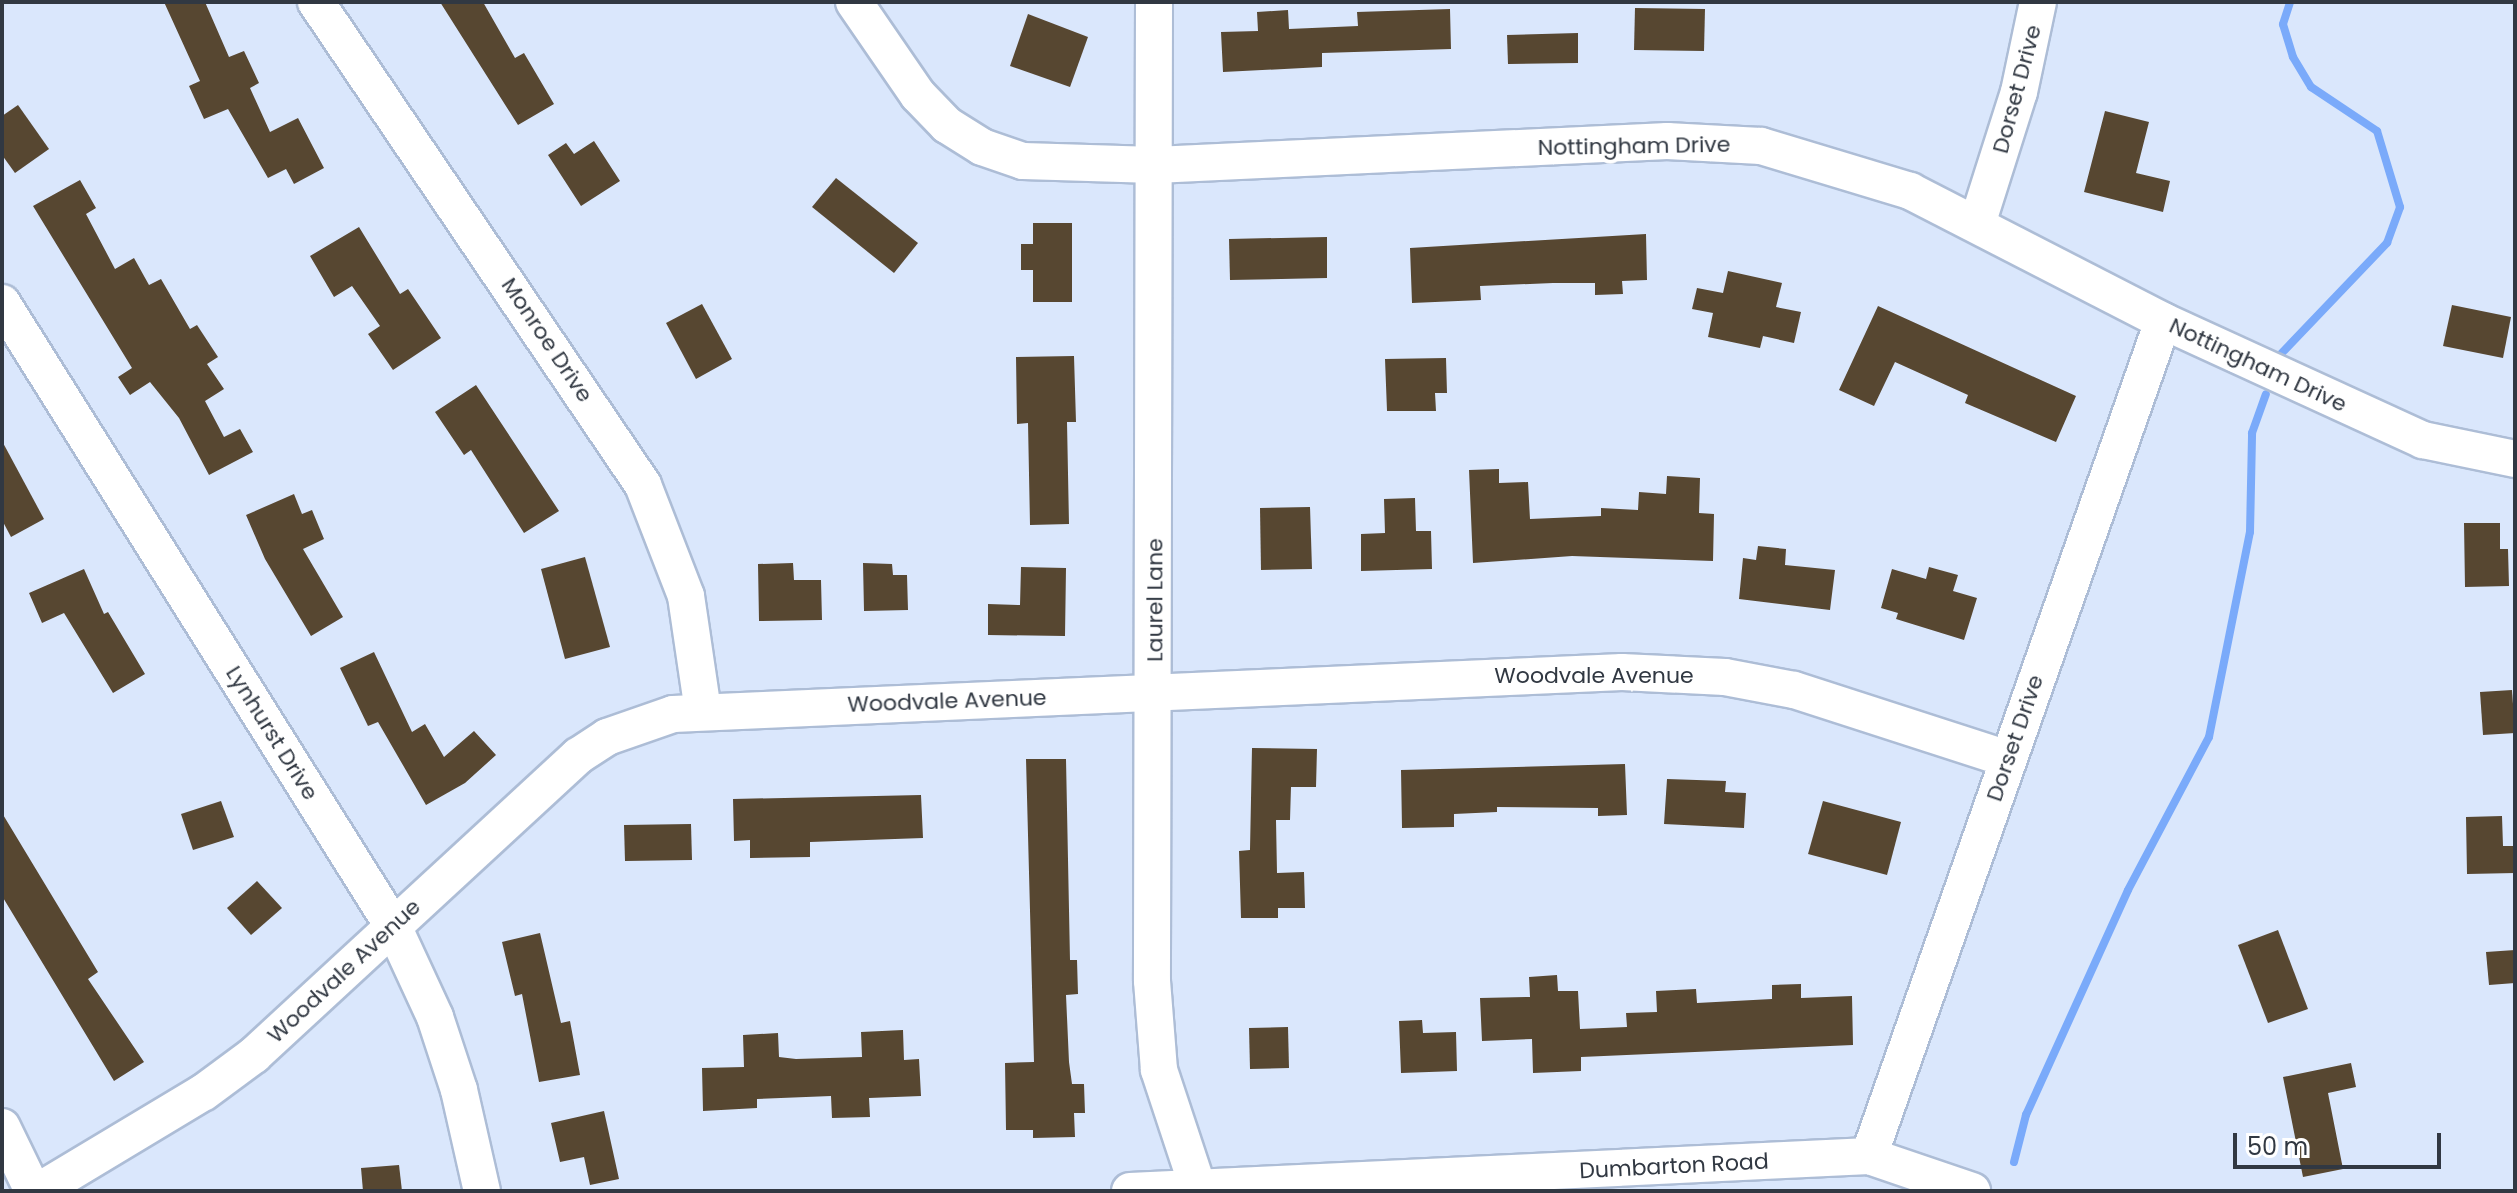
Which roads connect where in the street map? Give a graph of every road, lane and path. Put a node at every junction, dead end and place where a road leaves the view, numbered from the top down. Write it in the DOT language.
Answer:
graph roads {
  1 [pos="316,2"];
  2 [pos="854,2"];
  3 [pos="1154,2"];
  4 [pos="2038,2"];
  5 [pos="1155,165"];
  6 [pos="1978,221"];
  7 [pos="2,303"];
  8 [pos="2163,321"];
  9 [pos="2515,459"];
  10 [pos="1155,692"];
  11 [pos="703,711"];
  12 [pos="2008,759"];
  13 [pos="393,926"];
  14 [pos="2,1127"];
  15 [pos="1869,1156"];
  16 [pos="1198,1190"];
  17 [pos="36,1191"];
  18 [pos="482,1191"];
  19 [pos="1130,1191"];
  20 [pos="1972,1191"];
  1 -- 11 [label="street, Monroe Drive"];
  2 -- 5 [label="street, Nottingham Drive"];
  3 -- 5 [label="street, Laurel Lane"];
  4 -- 6 [label="street, Dorset Drive"];
  5 -- 6 [label="street, Nottingham Drive"];
  5 -- 10 [label="street, Laurel Lane"];
  6 -- 8 [label="street, Nottingham Drive"];
  7 -- 13 [label="street, Lynhurst Drive"];
  8 -- 9 [label="street, Nottingham Drive"];
  8 -- 12 [label="street, Dorset Drive"];
  10 -- 11 [label="street, Woodvale Avenue"];
  10 -- 12 [label="street, Woodvale Avenue"];
  10 -- 16 [label="street, Laurel Lane"];
  11 -- 13 [label="street, Woodvale Avenue"];
  12 -- 15 [label="street, Dorset Drive"];
  13 -- 17 [label="street, Woodvale Avenue"];
  13 -- 18 [label="street, Lynhurst Drive"];
  14 -- 17 [label="street"];
  15 -- 16 [label="street, Dumbarton Road"];
  15 -- 20 [label="street, Dumbarton Road"];
  16 -- 19 [label="street, Dumbarton Road"];
}
